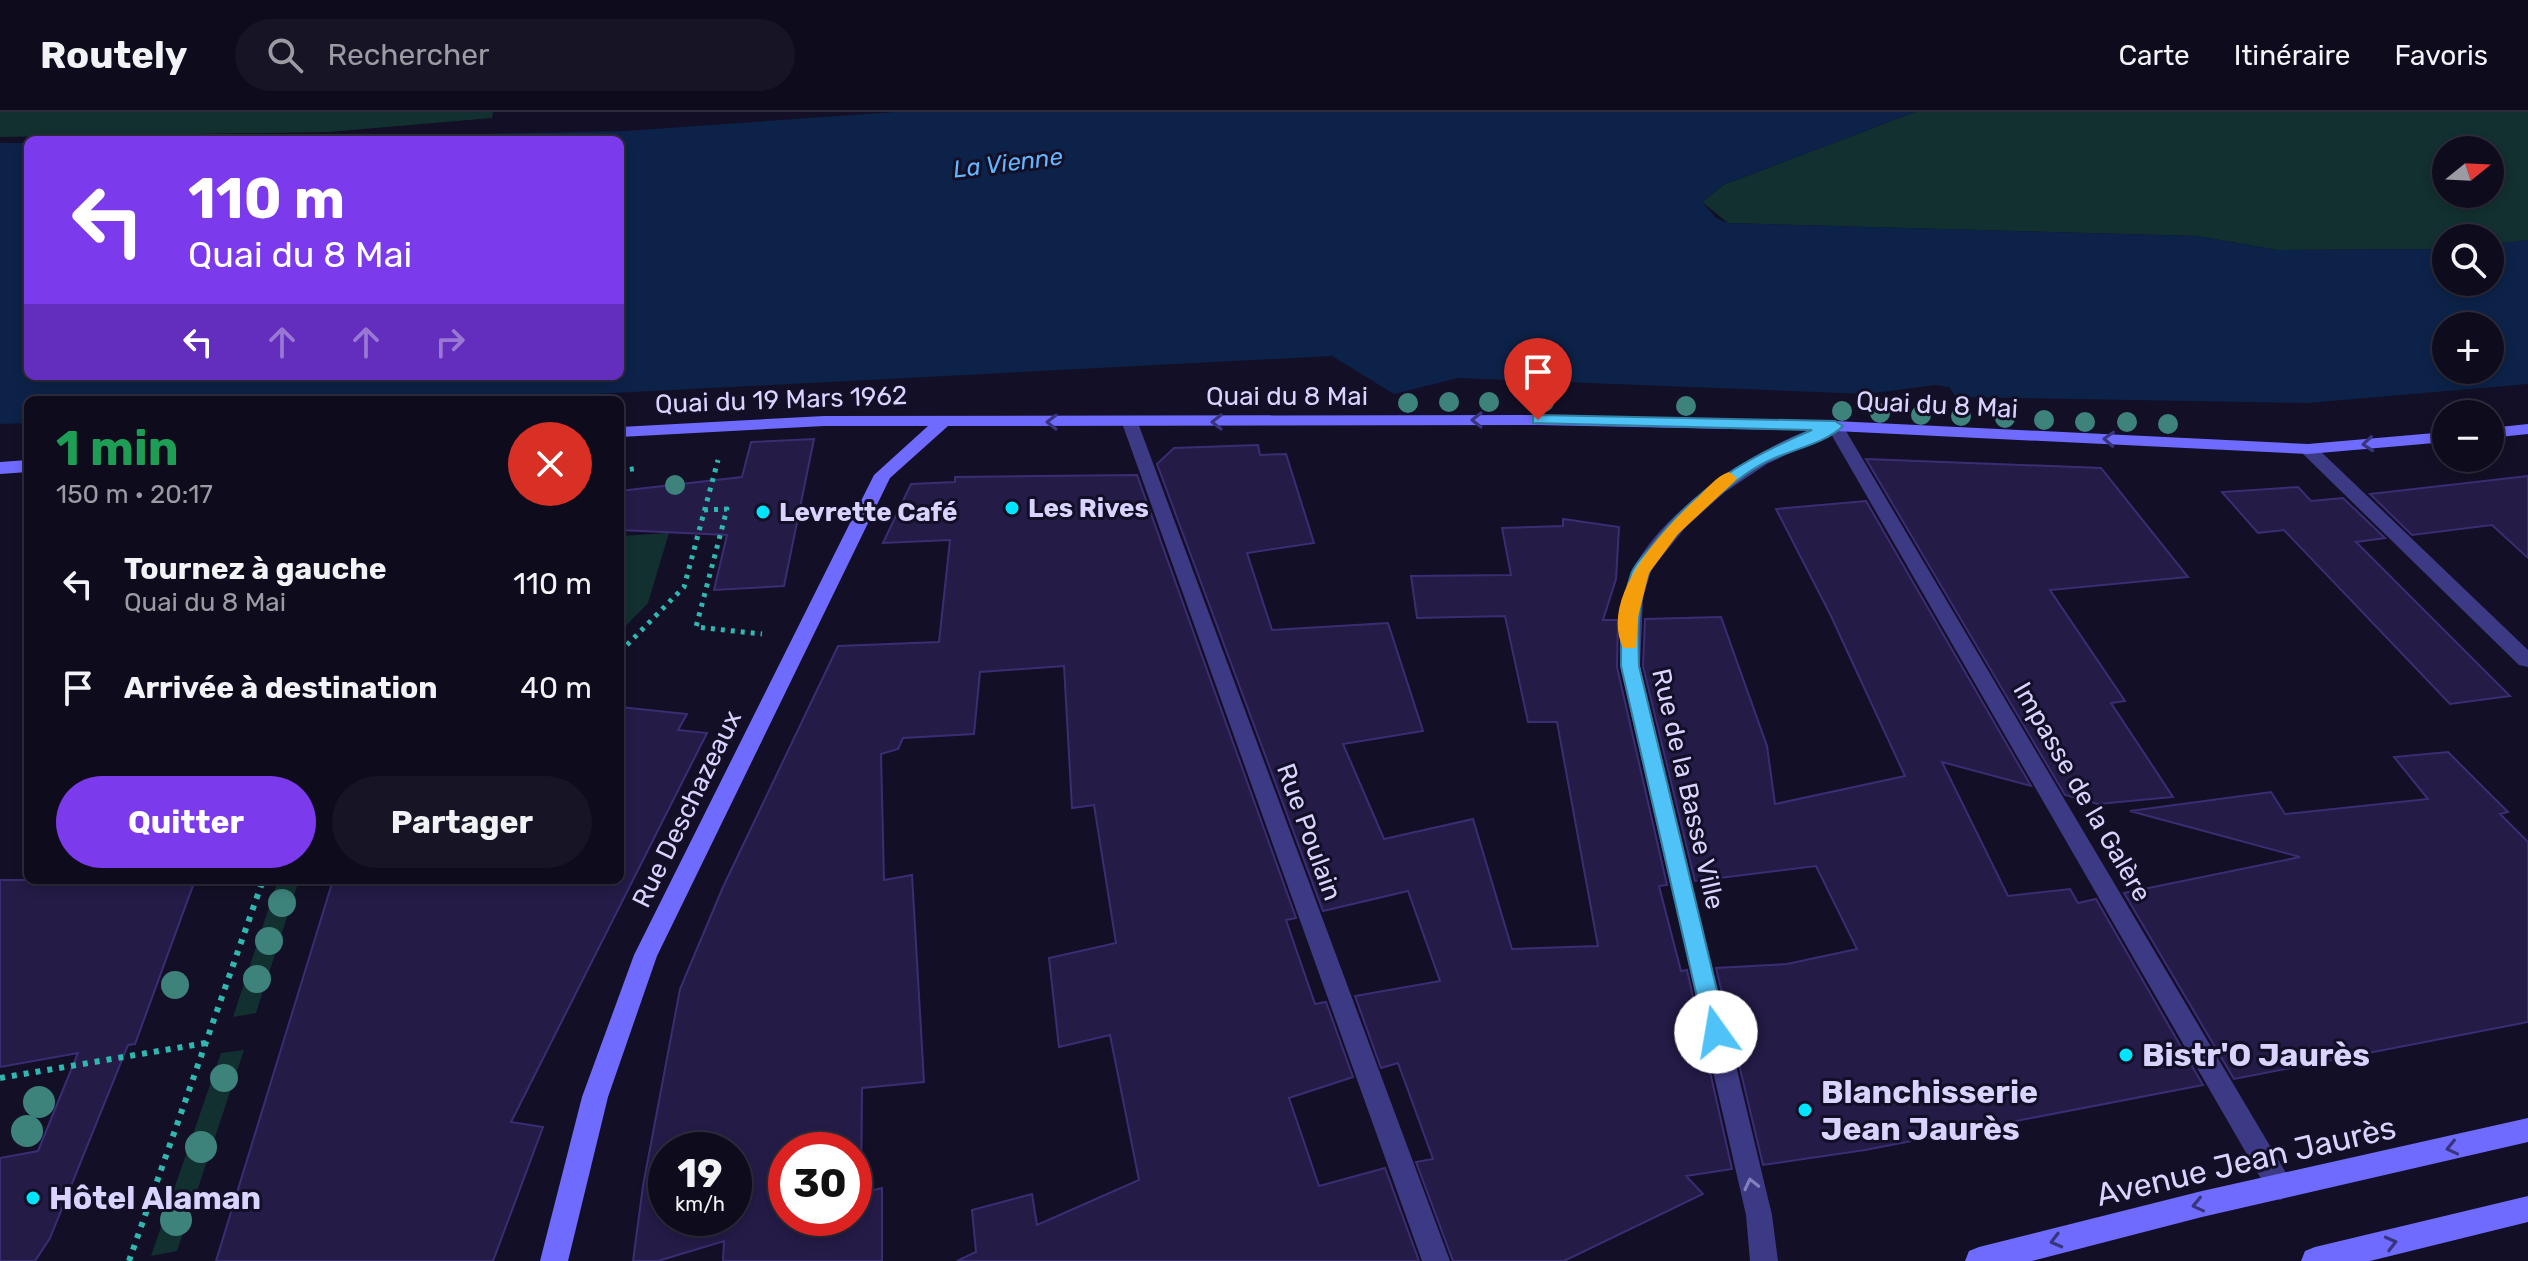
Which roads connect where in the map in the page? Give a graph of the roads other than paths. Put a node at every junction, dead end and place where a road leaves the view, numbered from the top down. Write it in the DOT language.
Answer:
graph roads {
  1 [pos="944,421"];
  2 [pos="1130,423"];
  3 [pos="1835,426"];
  4 [pos="2528,429"];
  5 [pos="624,432"];
  6 [pos="2504,432"];
  7 [pos="2432,438"];
  8 [pos="2308,449"];
  9 [pos="24,466"];
  10 [pos="0,468"];
  11 [pos="2526,660"];
  12 [pos="2528,1130"];
  13 [pos="2280,1187"];
  14 [pos="2528,1209"];
  15 [pos="554,1261"];
  16 [pos="1436,1261"];
  17 [pos="1764,1261"];
  18 [pos="1979,1261"];
  19 [pos="2315,1261"];
  2 -- 1 [label="main road, Quai du 8 Mai, one-way"];
  1 -- 5 [label="main road, Quai du 19 Mars 1962"];
  1 -- 15 [label="main road, Rue Deschazeaux"];
  3 -- 2 [label="main road, Quai du 8 Mai, one-way"];
  2 -- 16 [label="street, Rue Poulain"];
  8 -- 3 [label="main road, Quai du 8 Mai, one-way"];
  3 -- 13 [label="street, Impasse de la Galère"];
  17 -- 3 [label="street, Rue de la Basse Ville, one-way"];
  4 -- 6 [label="main road"];
  7 -- 8 [label="main road, Quai du 8 Mai, one-way"];
  8 -- 11 [label="street"];
  9 -- 10 [label="main road"];
  12 -- 13 [label="main road, Avenue Jean Jaurès, one-way"];
  13 -- 18 [label="main road, Avenue Jean Jaurès, one-way"];
  19 -- 14 [label="main road, one-way"];
}
